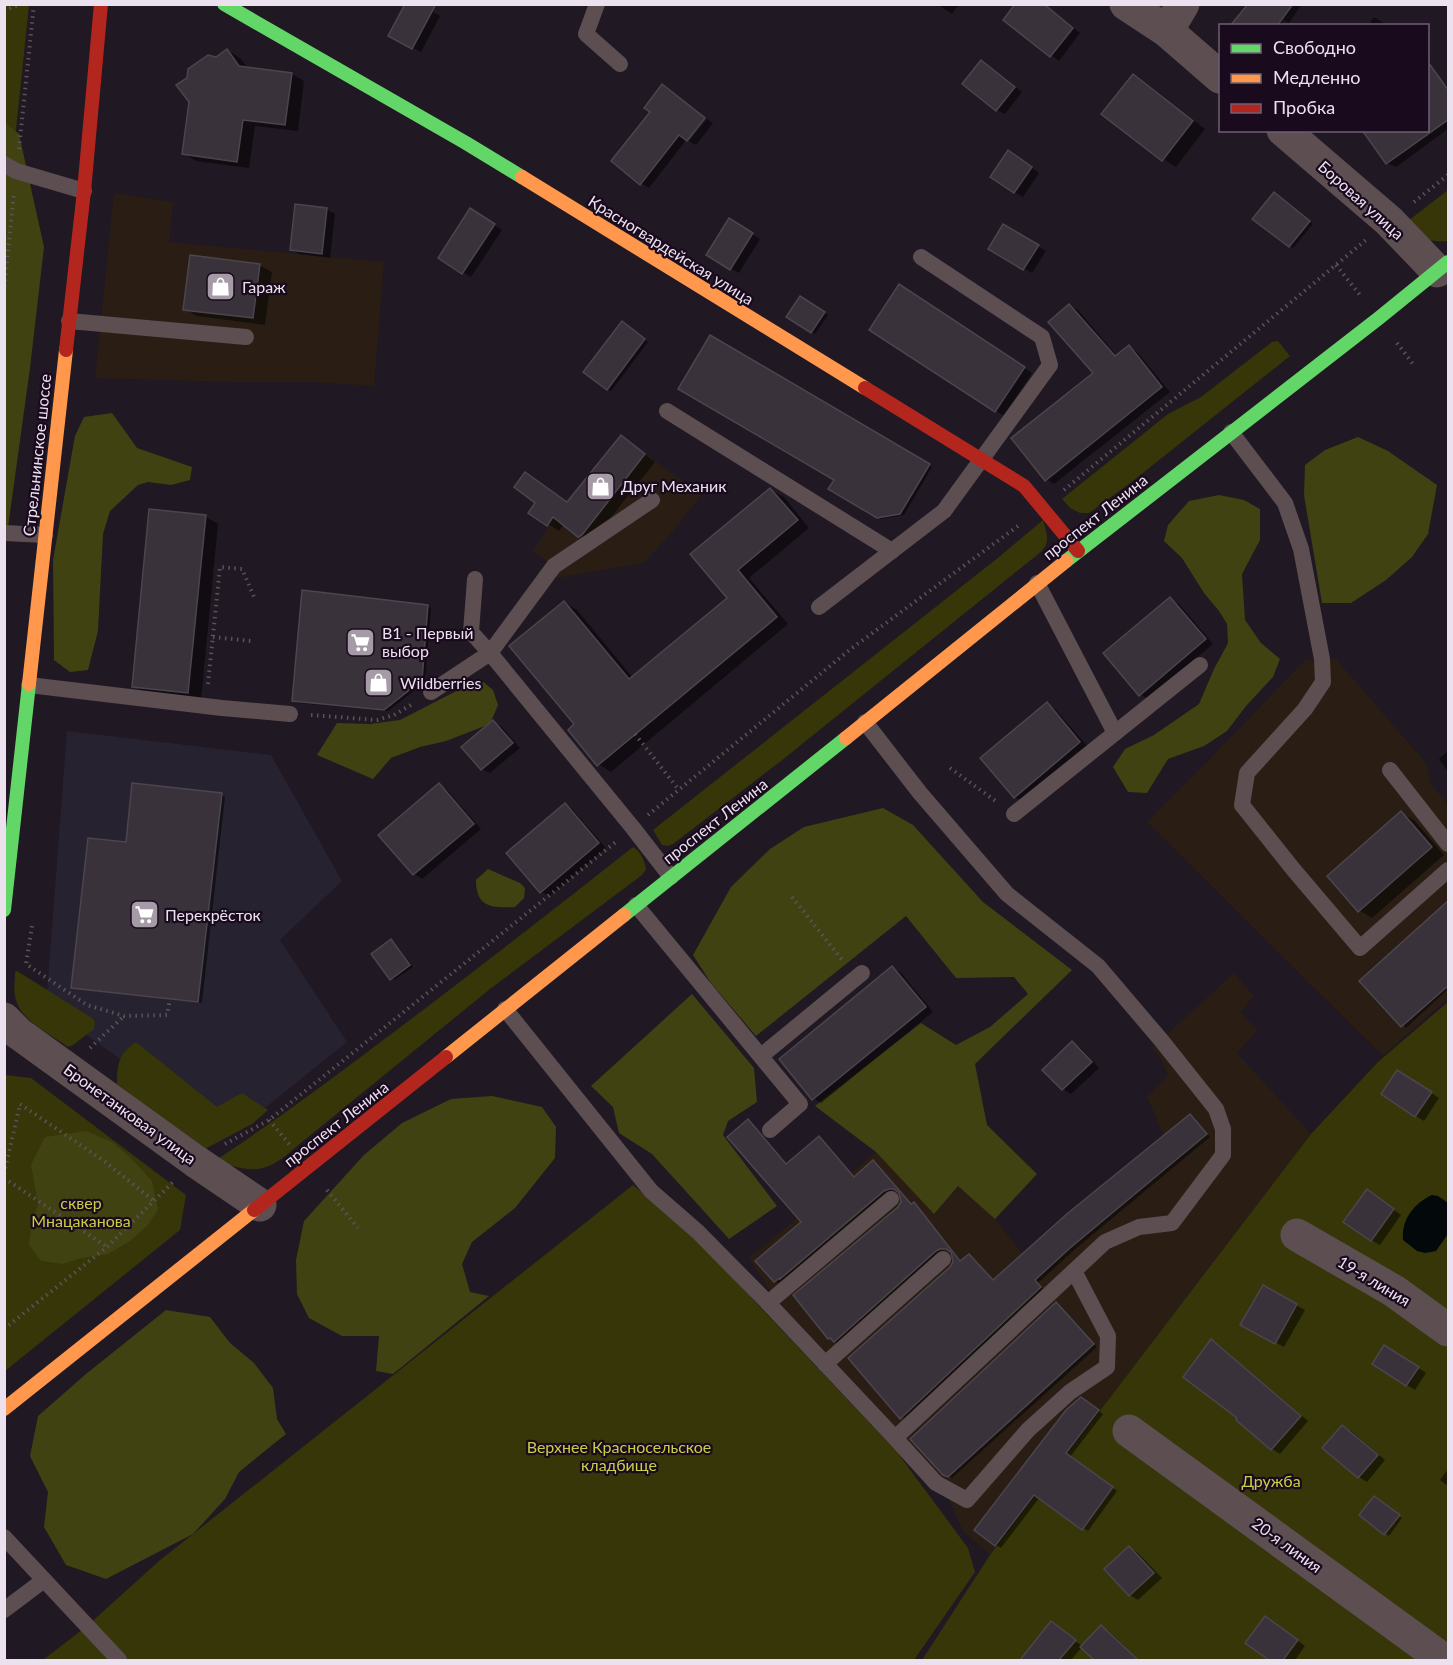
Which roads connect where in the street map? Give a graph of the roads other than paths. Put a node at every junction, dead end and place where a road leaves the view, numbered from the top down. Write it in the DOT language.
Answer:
graph roads {
  1 [pos="101,4"];
  2 [pos="224,4"];
  3 [pos="597,4"];
  4 [pos="1126,4"];
  5 [pos="1175,18"];
  6 [pos="620,64"];
  7 [pos="1219,74"];
  8 [pos="1285,132"];
  9 [pos="4,164"];
  10 [pos="84,191"];
  11 [pos="921,257"];
  12 [pos="1443,267"];
  13 [pos="69,321"];
  14 [pos="246,337"];
  15 [pos="667,411"];
  16 [pos="1231,432"];
  17 [pos="981,460"];
  18 [pos="652,500"];
  19 [pos="4,533"];
  20 [pos="45,535"];
  21 [pos="892,551"];
  22 [pos="1078,551"];
  23 [pos="475,579"];
  24 [pos="1037,583"];
  25 [pos="819,607"];
  26 [pos="490,653"];
  27 [pos="1200,664"];
  28 [pos="29,685"];
  29 [pos="431,692"];
  30 [pos="290,714"];
  31 [pos="865,722"];
  32 [pos="1115,733"];
  33 [pos="1390,770"];
  34 [pos="1014,814"];
  35 [pos="1449,844"];
  36 [pos="1449,870"];
  37 [pos="671,877"];
  38 [pos="636,905"];
  39 [pos="4,910"];
  40 [pos="860,975"];
  41 [pos="505,1009"];
  42 [pos="4,1019"];
  43 [pos="761,1056"];
  44 [pos="770,1130"];
  45 [pos="891,1199"];
  46 [pos="260,1205"];
  47 [pos="1297,1235"];
  48 [pos="943,1259"];
  49 [pos="1074,1271"];
  50 [pos="768,1304"];
  51 [pos="1449,1330"];
  52 [pos="825,1364"];
  53 [pos="4,1408"];
  54 [pos="1129,1431"];
  55 [pos="895,1437"];
  56 [pos="4,1537"];
  57 [pos="44,1580"];
  58 [pos="4,1610"];
  59 [pos="119,1660"];
  60 [pos="1444,1660"];
  1 -- 10 [label="street, Стрельнинское шоссе"];
  2 -- 17 [label="street, Красногвардейская улица"];
  3 -- 6 [label="lane"];
  4 -- 5 [label="street"];
  5 -- 7 [label="street"];
  8 -- 12 [label="street, Боровая улица"];
  9 -- 10 [label="lane"];
  10 -- 13 [label="street, Стрельнинское шоссе"];
  11 -- 17 [label="lane"];
  12 -- 16 [label="street, проспект Ленина"];
  13 -- 14 [label="lane"];
  13 -- 20 [label="street, Стрельнинское шоссе"];
  15 -- 21 [label="lane"];
  16 -- 22 [label="street, проспект Ленина"];
  16 -- 36 [label="lane"];
  17 -- 21 [label="lane"];
  17 -- 22 [label="street, Красногвардейская улица"];
  18 -- 26 [label="lane"];
  19 -- 20 [label="lane"];
  20 -- 28 [label="street, Стрельнинское шоссе"];
  21 -- 25 [label="lane"];
  22 -- 24 [label="street, проспект Ленина"];
  23 -- 26 [label="lane"];
  24 -- 31 [label="street, проспект Ленина"];
  24 -- 32 [label="lane"];
  26 -- 29 [label="lane"];
  26 -- 37 [label="lane"];
  27 -- 32 [label="lane"];
  28 -- 30 [label="lane"];
  28 -- 39 [label="street, Стрельнинское шоссе"];
  31 -- 37 [label="street, проспект Ленина"];
  31 -- 49 [label="lane"];
  32 -- 34 [label="lane"];
  33 -- 35 [label="lane"];
  37 -- 38 [label="street, проспект Ленина"];
  38 -- 41 [label="street, проспект Ленина"];
  38 -- 43 [label="lane"];
  40 -- 43 [label="lane"];
  41 -- 46 [label="street, проспект Ленина"];
  41 -- 50 [label="lane"];
  42 -- 46 [label="street, Бронетанковая улица"];
  43 -- 44 [label="lane"];
  45 -- 50 [label="lane"];
  46 -- 53 [label="street, проспект Ленина"];
  47 -- 51 [label="street, 19-я линия"];
  48 -- 52 [label="lane"];
  49 -- 55 [label="lane"];
  49 -- 55 [label="lane"];
  50 -- 52 [label="lane"];
  52 -- 55 [label="lane"];
  54 -- 60 [label="street, 20-я линия"];
  56 -- 57 [label="lane"];
  57 -- 58 [label="lane"];
  57 -- 59 [label="lane"];
}
